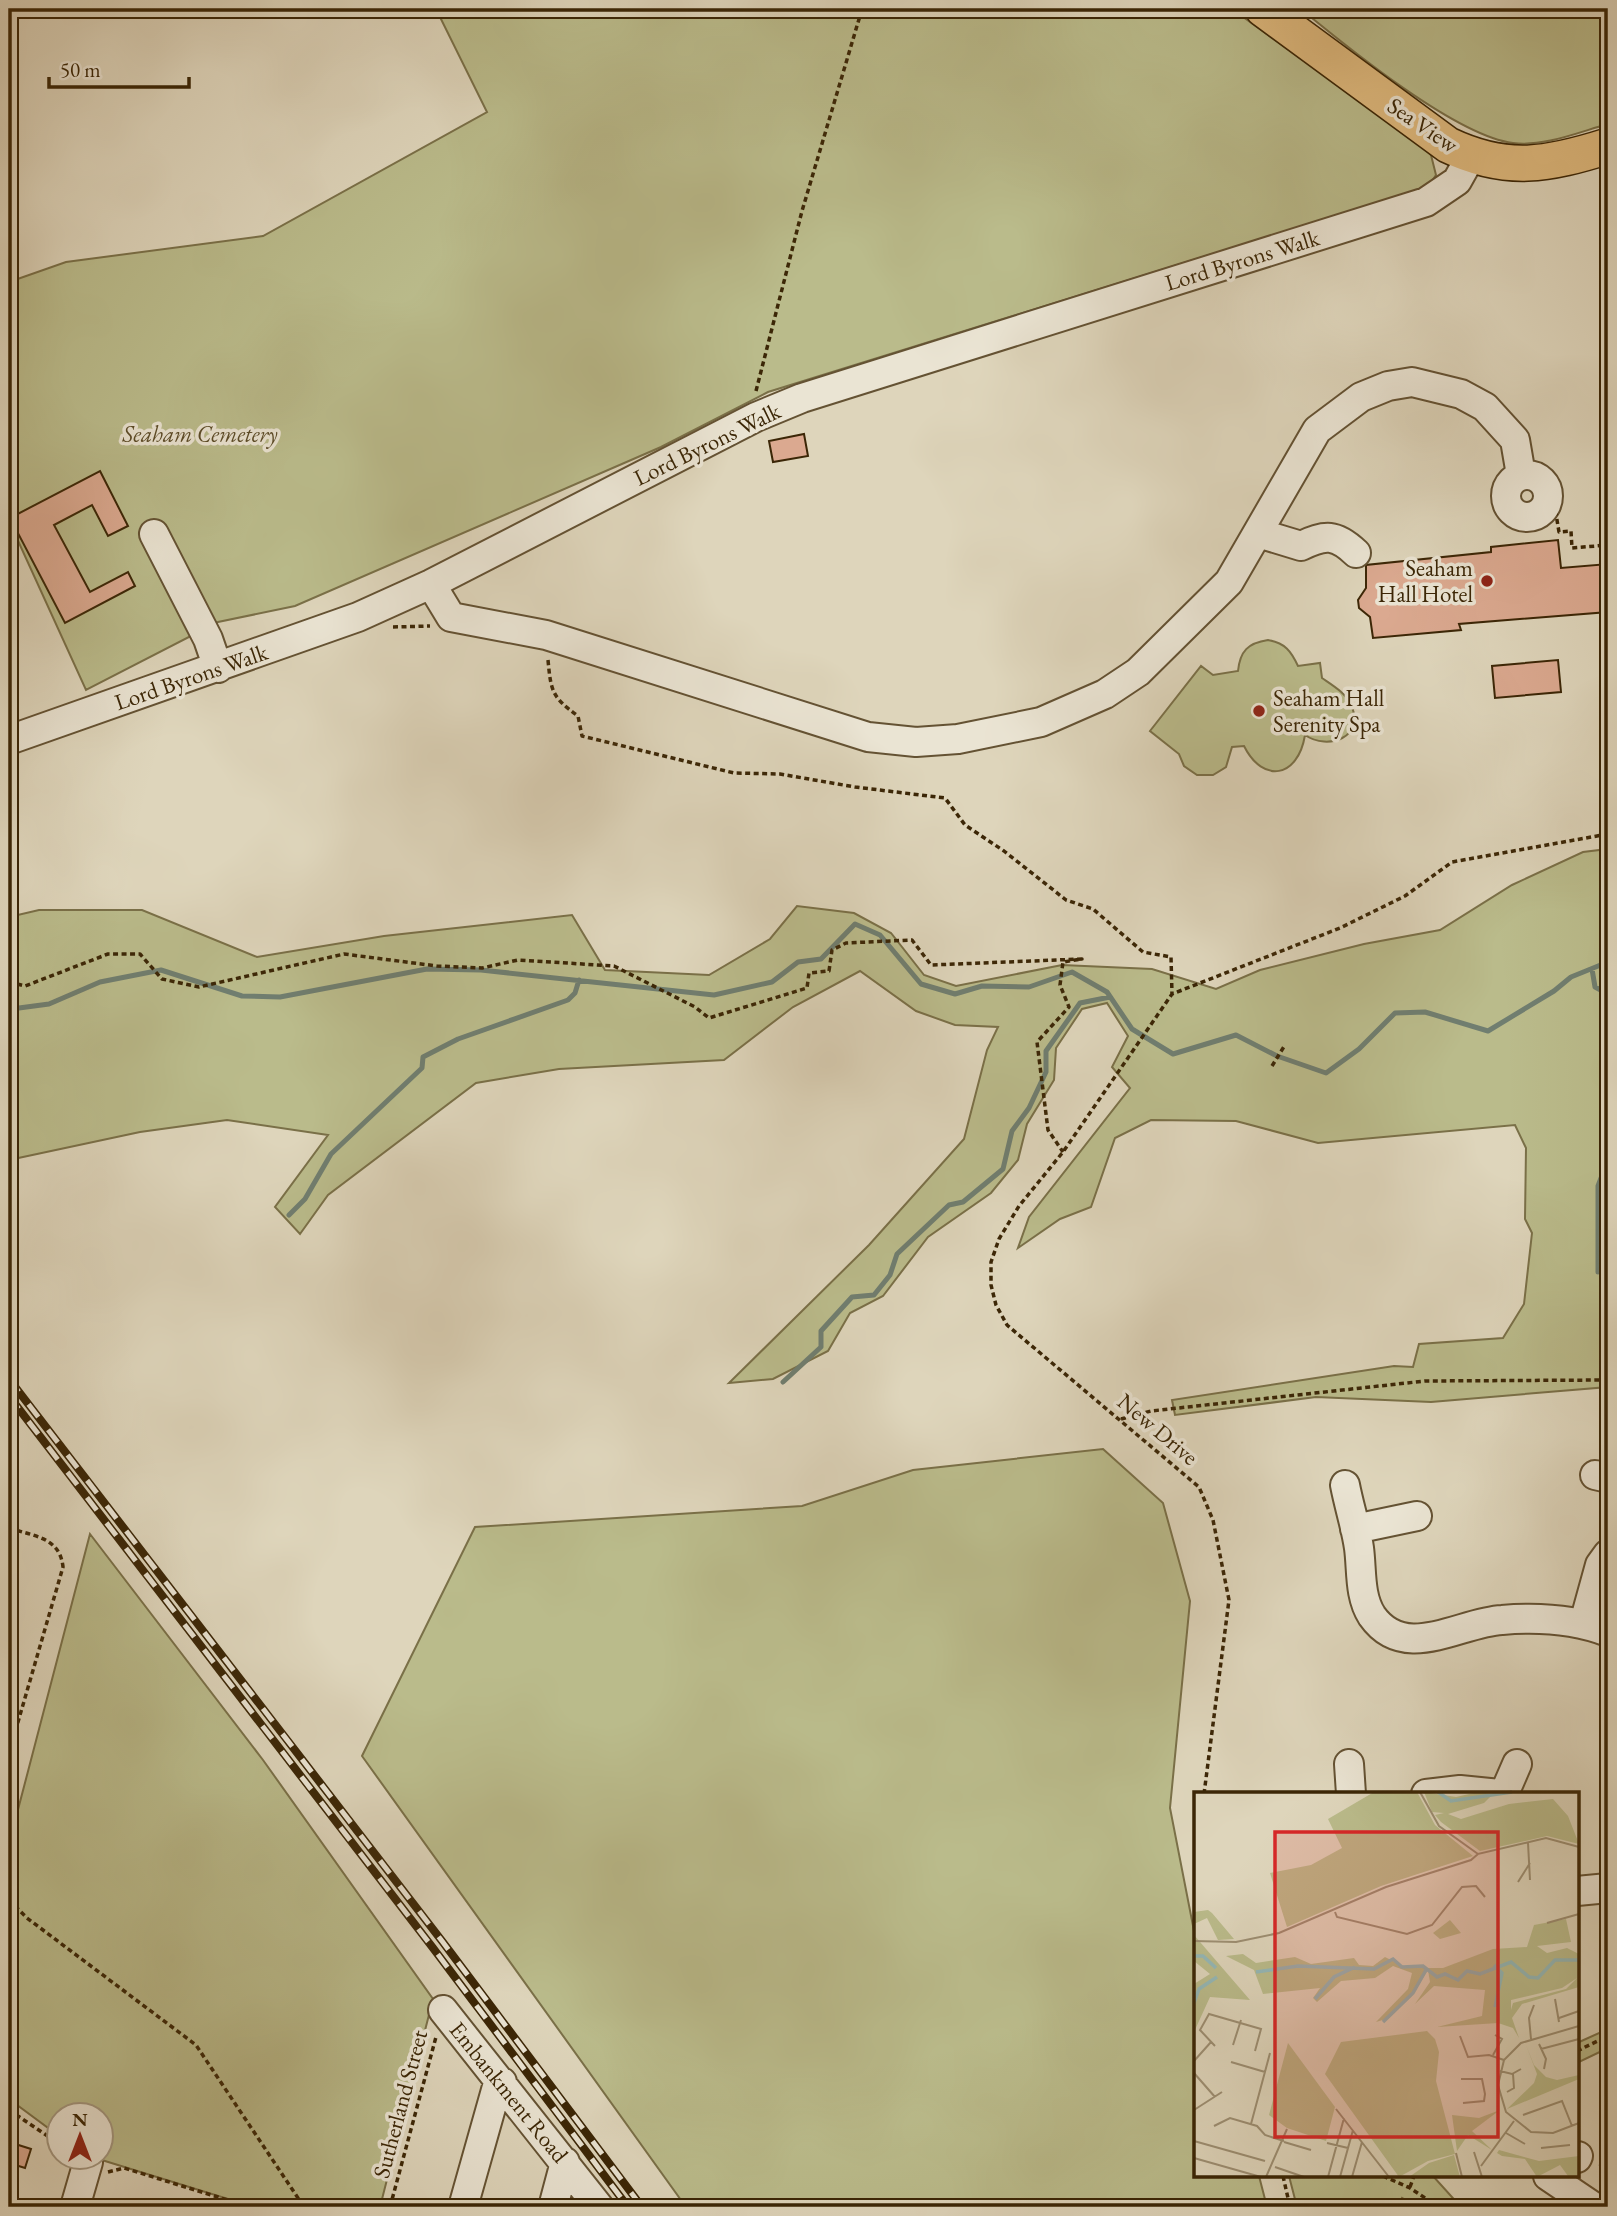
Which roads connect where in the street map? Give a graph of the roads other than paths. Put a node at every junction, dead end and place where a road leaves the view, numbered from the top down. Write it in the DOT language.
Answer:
graph roads {
  1 [pos="1263,9"];
  2 [pos="1608,146"];
  3 [pos="1471,156"];
  4 [pos="1545,504"];
  5 [pos="1258,533"];
  6 [pos="154,534"];
  7 [pos="1356,553"];
  8 [pos="431,584"];
  9 [pos="218,668"];
  10 [pos="9,740"];
  11 [pos="1345,1485"];
  12 [pos="1417,1516"];
  13 [pos="1354,1529"];
  14 [pos="1608,1553"];
  15 [pos="1596,1627"];
  16 [pos="1517,1764"];
  17 [pos="1349,1765"];
  18 [pos="1351,1792"];
  19 [pos="1443,1792"];
  20 [pos="1481,1792"];
  21 [pos="1503,1792"];
  22 [pos="1608,1888"];
  23 [pos="1578,1891"];
  24 [pos="443,2010"];
  25 [pos="502,2082"];
  26 [pos="565,2162"];
  27 [pos="85,2170"];
  28 [pos="1571,2178"];
  29 [pos="75,2207"];
  30 [pos="463,2207"];
  31 [pos="553,2207"];
  32 [pos="599,2207"];
  33 [pos="1594,2207"];
  1 -- 3 [label="main road, Sea View"];
  2 -- 3 [label="main road, Sea View"];
  3 -- 8 [label="street, Lord Byrons Walk"];
  4 -- 5 [label="street"];
  5 -- 7 [label="street"];
  5 -- 8 [label="street"];
  6 -- 9 [label="street"];
  8 -- 9 [label="street, Lord Byrons Walk"];
  9 -- 10 [label="street, Lord Byrons Walk"];
  11 -- 13 [label="street"];
  12 -- 13 [label="street"];
  13 -- 15 [label="street"];
  14 -- 15 [label="street"];
  16 -- 21 [label="street"];
  17 -- 18 [label="street"];
  19 -- 20 [label="street"];
  22 -- 23 [label="street"];
  24 -- 25 [label="street, Embankment Road"];
  25 -- 26 [label="street, Embankment Road"];
  25 -- 30 [label="street"];
  26 -- 31 [label="street"];
  26 -- 32 [label="street, Embankment Road"];
  27 -- 29 [label="street"];
  28 -- 33 [label="street"];
}
